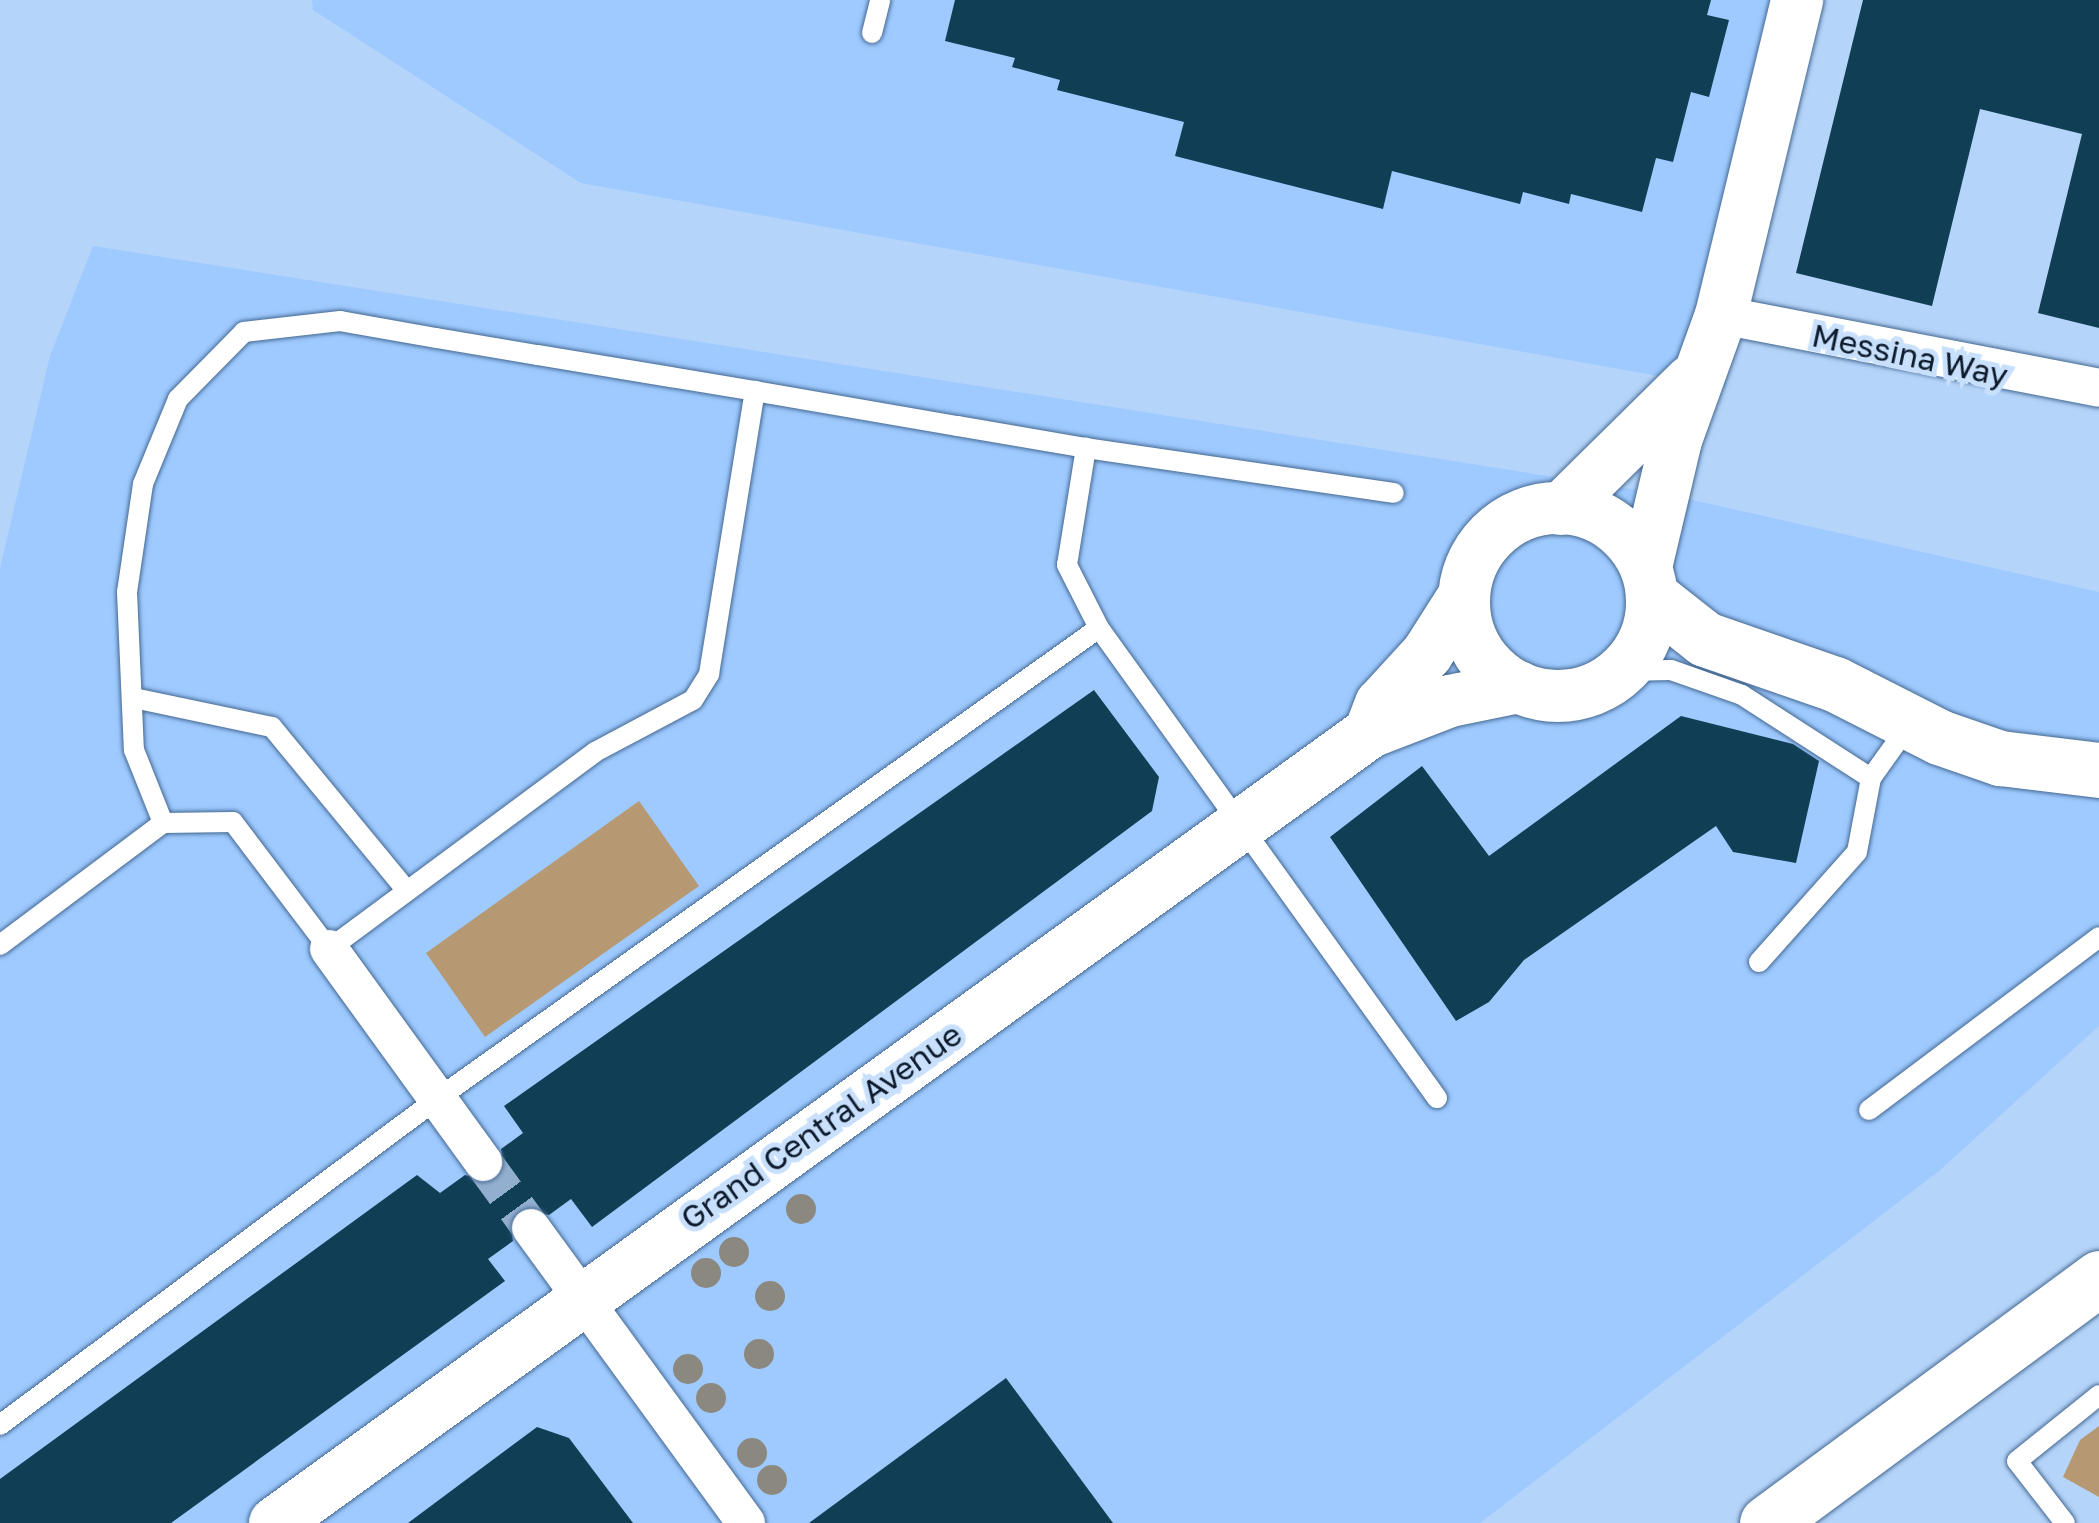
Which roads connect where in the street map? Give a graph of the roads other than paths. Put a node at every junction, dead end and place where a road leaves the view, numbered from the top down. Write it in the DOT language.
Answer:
graph roads {
  1 [pos="880,0"];
  2 [pos="1797,0"];
  3 [pos="872,33"];
  4 [pos="1721,315"];
  5 [pos="1699,373"];
  6 [pos="2099,388"];
  7 [pos="755,392"];
  8 [pos="1086,448"];
  9 [pos="1394,493"];
  10 [pos="1561,509"];
  11 [pos="1649,582"];
  12 [pos="1464,596"];
  13 [pos="1099,628"];
  14 [pos="1623,671"];
  15 [pos="1519,687"];
  16 [pos="134,698"];
  17 [pos="1911,722"];
  18 [pos="1370,732"];
  19 [pos="2099,770"];
  20 [pos="1871,778"];
  21 [pos="164,823"];
  22 [pos="1245,824"];
  23 [pos="408,891"];
  24 [pos="2099,937"];
  25 [pos="2,940"];
  26 [pos="329,950"];
  27 [pos="1759,962"];
  28 [pos="1437,1098"];
  29 [pos="437,1099"];
  30 [pos="1869,1110"];
  31 [pos="484,1162"];
  32 [pos="531,1228"];
  33 [pos="2099,1278"];
  34 [pos="581,1296"];
  35 [pos="2099,1395"];
  36 [pos="0,1425"];
  37 [pos="275,1523"];
  38 [pos="746,1523"];
  39 [pos="1767,1523"];
  40 [pos="2065,1523"];
  1 -- 3 [label="lane"];
  2 -- 4 [label="street"];
  4 -- 5 [label="street"];
  4 -- 6 [label="street, Messina Way"];
  5 -- 10 [label="street"];
  5 -- 11 [label="street"];
  7 -- 8 [label="lane"];
  7 -- 16 [label="lane"];
  7 -- 23 [label="lane"];
  8 -- 9 [label="lane"];
  8 -- 13 [label="lane"];
  10 -- 11 [label="street"];
  10 -- 12 [label="street, Grand Central Avenue"];
  11 -- 14 [label="street"];
  11 -- 17 [label="highway"];
  12 -- 15 [label="street, Grand Central Avenue"];
  12 -- 18 [label="street, Grand Central Avenue"];
  13 -- 22 [label="lane"];
  13 -- 29 [label="lane"];
  14 -- 15 [label="street, Grand Central Avenue"];
  14 -- 20 [label="lane"];
  15 -- 18 [label="street, Grand Central Avenue"];
  16 -- 21 [label="lane"];
  16 -- 23 [label="lane"];
  17 -- 19 [label="highway"];
  17 -- 20 [label="lane"];
  18 -- 22 [label="street, Grand Central Avenue"];
  20 -- 27 [label="lane"];
  21 -- 25 [label="lane"];
  21 -- 26 [label="lane"];
  22 -- 28 [label="lane"];
  22 -- 34 [label="street, Grand Central Avenue"];
  23 -- 26 [label="lane"];
  24 -- 30 [label="lane"];
  26 -- 29 [label="street"];
  29 -- 31 [label="street"];
  29 -- 36 [label="lane"];
  32 -- 34 [label="street"];
  33 -- 39 [label="highway"];
  34 -- 37 [label="street, Grand Central Avenue"];
  34 -- 38 [label="street"];
  35 -- 40 [label="lane"];
}
